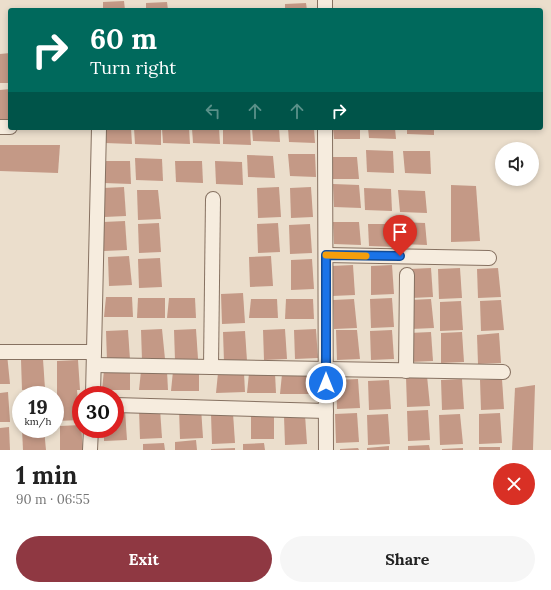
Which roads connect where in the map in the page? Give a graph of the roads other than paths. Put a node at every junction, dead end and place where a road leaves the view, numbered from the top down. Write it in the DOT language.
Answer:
graph roads {
  1 [pos="99,130"];
  2 [pos="326,130"];
  3 [pos="213,199"];
  4 [pos="326,255"];
  5 [pos="489,258"];
  6 [pos="407,275"];
  7 [pos="0,352"];
  8 [pos="94,359"];
  9 [pos="211,367"];
  10 [pos="326,369"];
  11 [pos="406,371"];
  12 [pos="503,372"];
  13 [pos="93,386"];
  14 [pos="124,406"];
  15 [pos="326,411"];
  16 [pos="91,438"];
  17 [pos="90,450"];
  18 [pos="326,450"];
  1 -- 8 [label="street"];
  2 -- 4 [label="street"];
  3 -- 9 [label="street"];
  4 -- 5 [label="street"];
  4 -- 10 [label="street"];
  6 -- 11 [label="street"];
  7 -- 8 [label="street"];
  8 -- 9 [label="street"];
  8 -- 13 [label="street"];
  9 -- 10 [label="street"];
  10 -- 11 [label="street"];
  10 -- 15 [label="street"];
  11 -- 12 [label="street"];
  14 -- 15 [label="street"];
  15 -- 18 [label="street"];
  16 -- 17 [label="street"];
}
